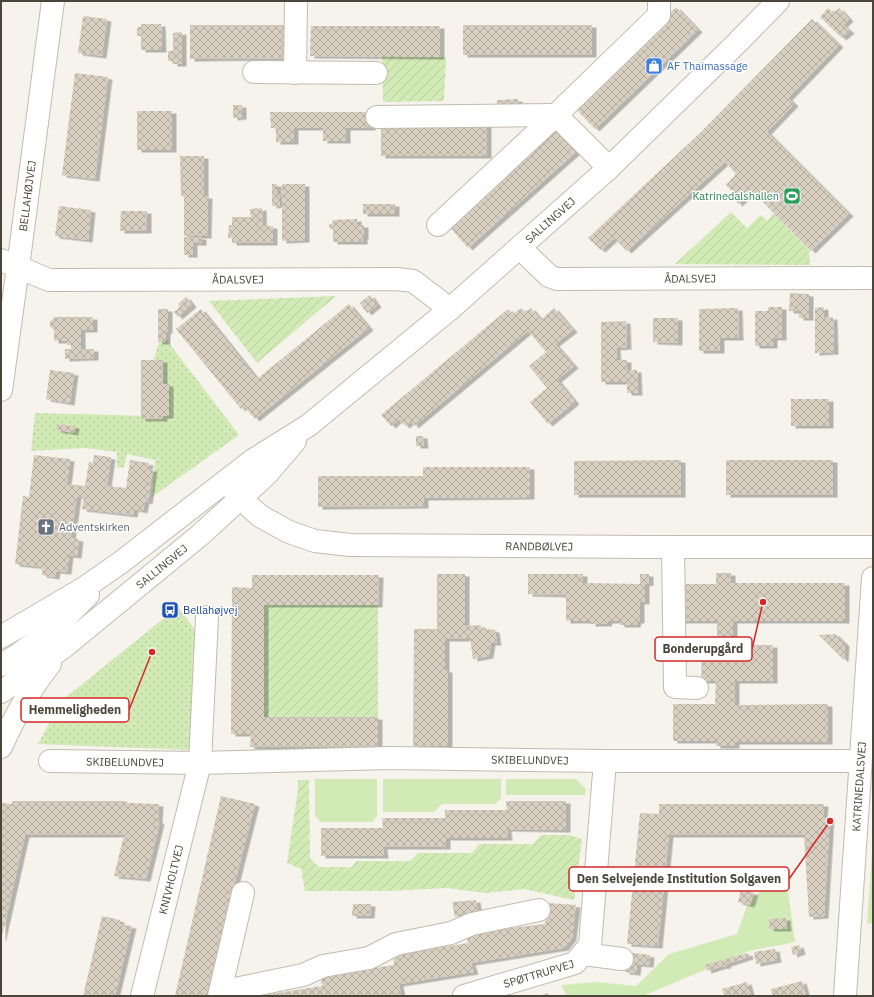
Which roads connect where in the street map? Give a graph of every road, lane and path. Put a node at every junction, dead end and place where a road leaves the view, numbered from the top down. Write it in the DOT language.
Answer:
graph roads {
  1 [pos="53,1"];
  2 [pos="296,1"];
  3 [pos="659,1"];
  4 [pos="766,5"];
  5 [pos="254,72"];
  6 [pos="295,73"];
  7 [pos="376,73"];
  8 [pos="556,115"];
  9 [pos="377,117"];
  10 [pos="609,168"];
  11 [pos="438,225"];
  12 [pos="520,248"];
  13 [pos="10,263"];
  14 [pos="873,278"];
  15 [pos="450,309"];
  16 [pos="1,390"];
  17 [pos="309,425"];
  18 [pos="226,481"];
  19 [pos="240,498"];
  20 [pos="673,547"];
  21 [pos="873,547"];
  22 [pos="120,563"];
  23 [pos="873,578"];
  24 [pos="207,617"];
  25 [pos="1,637"];
  26 [pos="65,646"];
  27 [pos="1,665"];
  28 [pos="697,688"];
  29 [pos="1,692"];
  30 [pos="1,747"];
  31 [pos="50,761"];
  32 [pos="605,761"];
  33 [pos="860,761"];
  34 [pos="200,763"];
  35 [pos="243,893"];
  36 [pos="539,910"];
  37 [pos="583,954"];
  38 [pos="622,959"];
  39 [pos="219,994"];
  40 [pos="142,996"];
  41 [pos="464,996"];
  42 [pos="845,996"];
  1 -- 13 [label="street, BELLAHØJVEJ"];
  2 -- 6 [label="street"];
  3 -- 8 [label="street"];
  4 -- 10 [label="street, SALLINGVEJ"];
  5 -- 6 [label="street"];
  6 -- 7 [label="street"];
  8 -- 9 [label="street"];
  8 -- 10 [label="street"];
  8 -- 11 [label="street"];
  10 -- 12 [label="street, SALLINGVEJ"];
  12 -- 14 [label="street, ÅDALSVEJ"];
  12 -- 15 [label="street, SALLINGVEJ"];
  13 -- 15 [label="street, ÅDALSVEJ"];
  13 -- 16 [label="street, BELLAHØJVEJ"];
  15 -- 17 [label="street, SALLINGVEJ"];
  17 -- 18 [label="street, SALLINGVEJ"];
  17 -- 19 [label="street, SALLINGVEJ"];
  18 -- 19 [label="street, RANDBØLVEJ"];
  18 -- 22 [label="street, SALLINGVEJ"];
  19 -- 20 [label="street, RANDBØLVEJ"];
  19 -- 26 [label="street, SALLINGVEJ"];
  20 -- 21 [label="street, RANDBØLVEJ"];
  20 -- 28 [label="street"];
  22 -- 25 [label="street, SALLINGVEJ"];
  22 -- 27 [label="street"];
  23 -- 33 [label="street, KATRINEDALSVEJ"];
  24 -- 34 [label="street"];
  26 -- 29 [label="street, SALLINGVEJ"];
  26 -- 30 [label="street"];
  31 -- 34 [label="street, SKIBELUNDVEJ"];
  32 -- 33 [label="street, SKIBELUNDVEJ"];
  32 -- 34 [label="street, SKIBELUNDVEJ"];
  32 -- 37 [label="street, SPØTTRUPVEJ"];
  33 -- 42 [label="street, KATRINEDALSVEJ"];
  34 -- 40 [label="street, KNIVHOLTVEJ"];
  35 -- 39 [label="street"];
  36 -- 39 [label="street"];
  37 -- 38 [label="street"];
  37 -- 41 [label="street, SPØTTRUPVEJ"];
}
